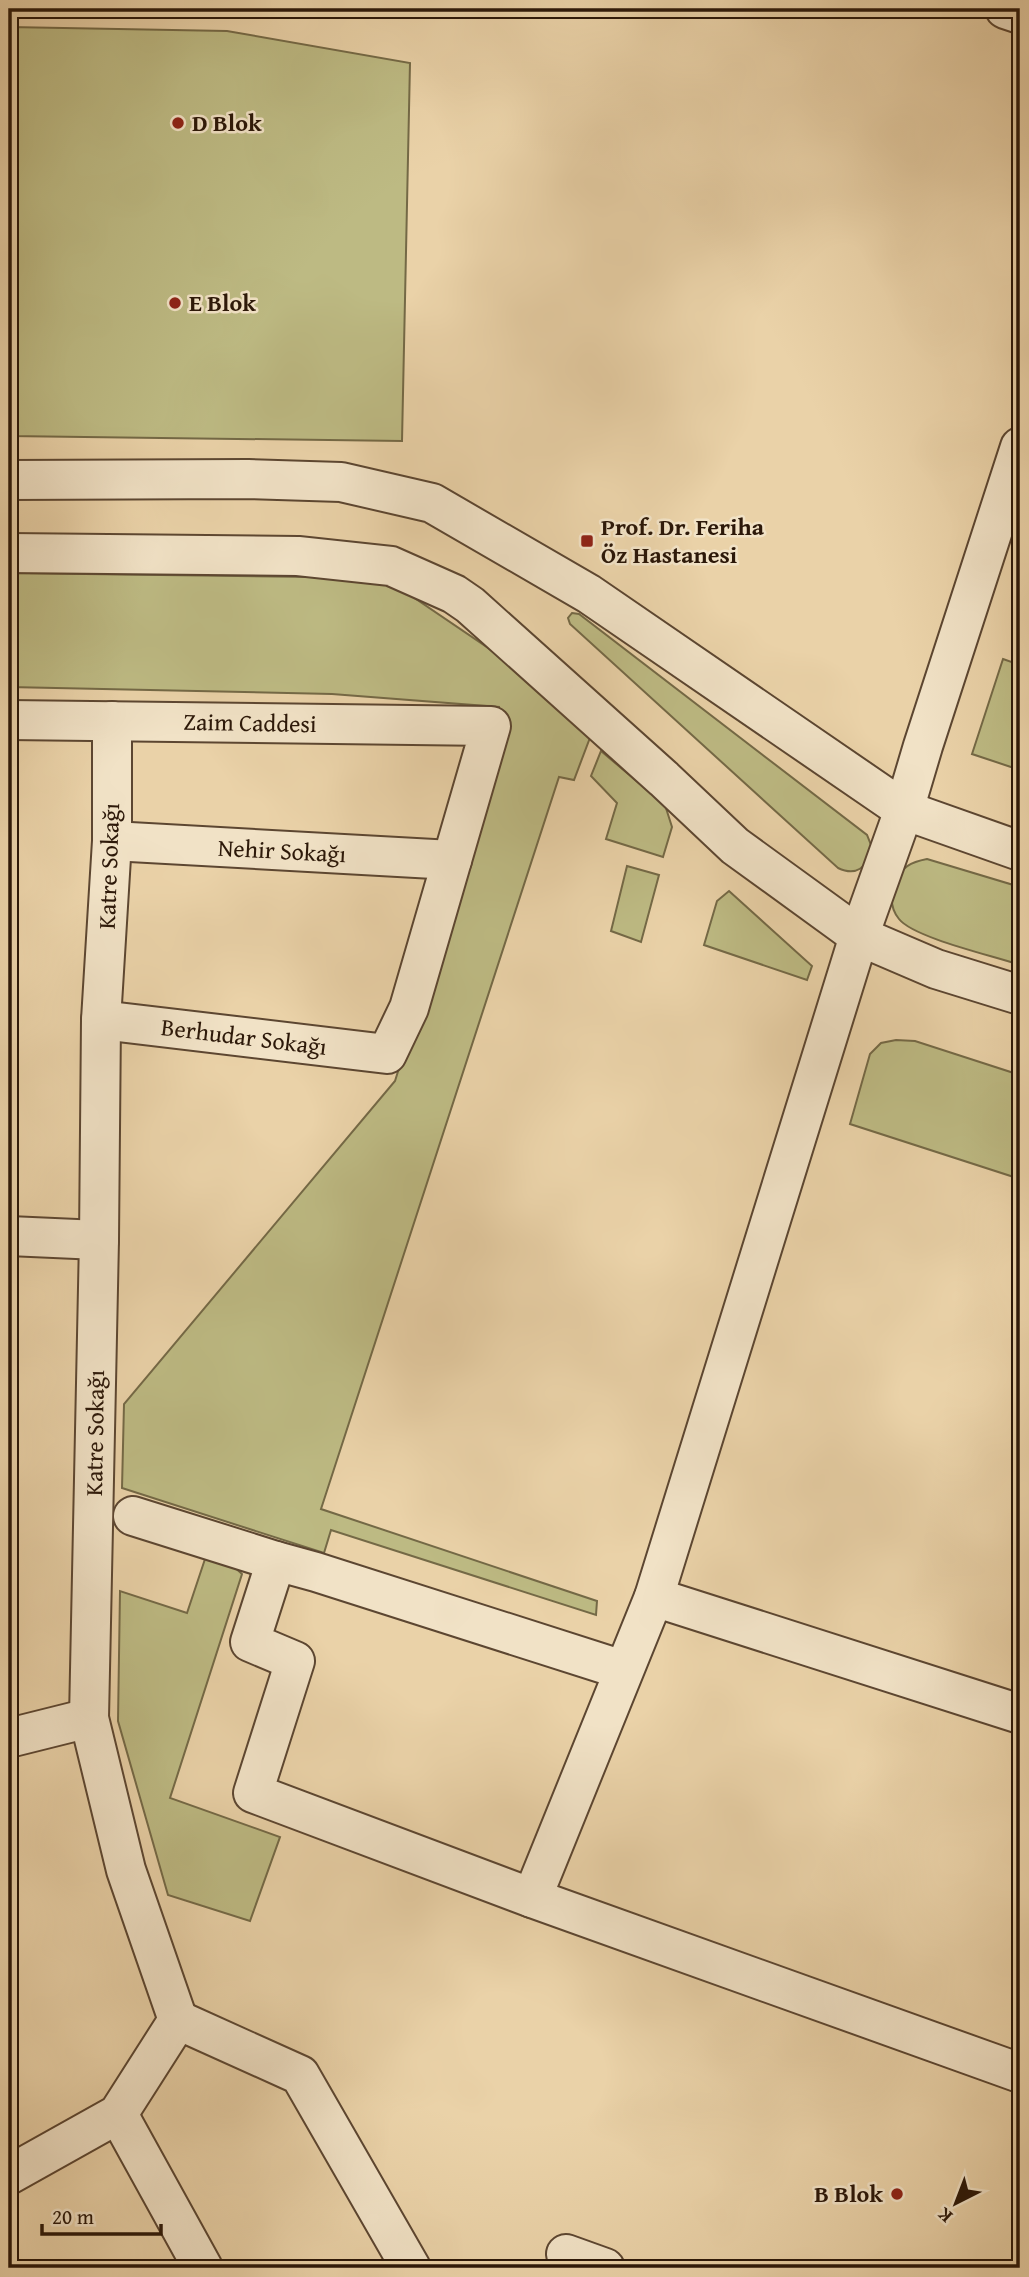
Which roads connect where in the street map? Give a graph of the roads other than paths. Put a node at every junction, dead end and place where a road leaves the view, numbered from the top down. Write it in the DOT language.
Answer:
graph roads {
  1 [pos="1004,9"];
  2 [pos="1020,14"];
  3 [pos="1020,447"];
  4 [pos="9,480"];
  5 [pos="9,553"];
  6 [pos="9,720"];
  7 [pos="112,721"];
  8 [pos="904,810"];
  9 [pos="111,841"];
  10 [pos="1020,851"];
  11 [pos="452,860"];
  12 [pos="859,936"];
  13 [pos="1020,995"];
  14 [pos="101,1020"];
  15 [pos="9,1236"];
  16 [pos="99,1240"];
  17 [pos="133,1516"];
  18 [pos="276,1561"];
  19 [pos="654,1597"];
  20 [pos="623,1671"];
  21 [pos="1020,1714"];
  22 [pos="89,1718"];
  23 [pos="9,1738"];
  24 [pos="532,1898"];
  25 [pos="178,2020"];
  26 [pos="1020,2073"];
  27 [pos="118,2114"];
  28 [pos="9,2175"];
  29 [pos="204,2268"];
  30 [pos="411,2268"];
  31 [pos="573,2268"];
  32 [pos="605,2268"];
  1 -- 2 [label="street"];
  3 -- 8 [label="street"];
  4 -- 8 [label="street"];
  5 -- 12 [label="street"];
  6 -- 7 [label="street, Zaim Caddesi"];
  7 -- 9 [label="street, Katre Sokağı"];
  7 -- 11 [label="street, Zaim Caddesi"];
  8 -- 10 [label="street"];
  8 -- 12 [label="street"];
  9 -- 11 [label="street, Nehir Sokağı"];
  9 -- 14 [label="street, Katre Sokağı"];
  11 -- 14 [label="street, Berhudar Sokağı"];
  12 -- 13 [label="street"];
  12 -- 19 [label="street"];
  14 -- 16 [label="street, Katre Sokağı"];
  15 -- 16 [label="street"];
  16 -- 22 [label="street, Katre Sokağı"];
  17 -- 18 [label="street"];
  18 -- 20 [label="street"];
  18 -- 24 [label="street"];
  19 -- 20 [label="street"];
  19 -- 21 [label="street"];
  20 -- 24 [label="street"];
  22 -- 23 [label="street"];
  22 -- 25 [label="street, Katre Sokağı"];
  24 -- 26 [label="street"];
  25 -- 27 [label="street"];
  25 -- 30 [label="street"];
  27 -- 28 [label="street"];
  27 -- 29 [label="street"];
  31 -- 32 [label="street"];
}
